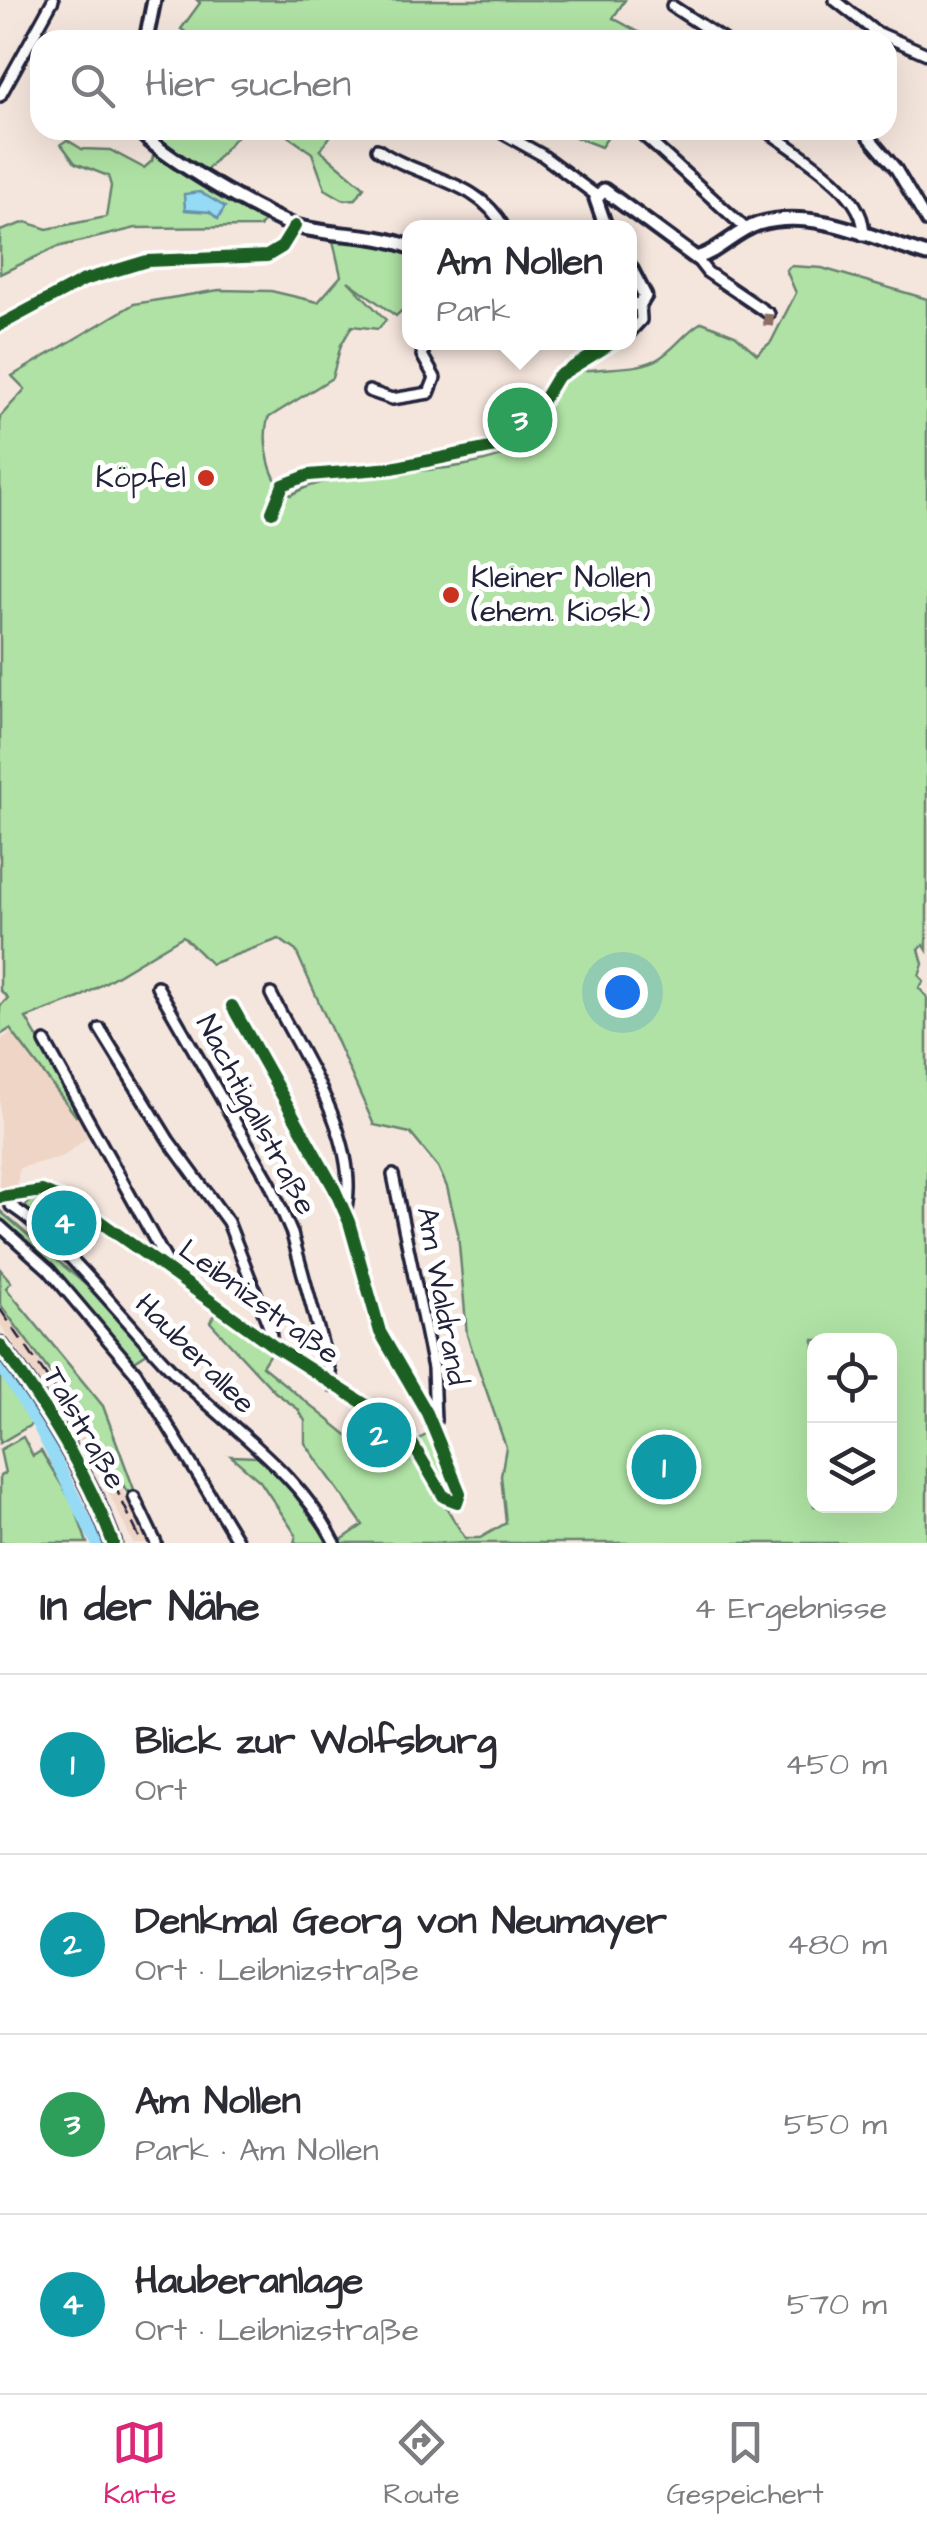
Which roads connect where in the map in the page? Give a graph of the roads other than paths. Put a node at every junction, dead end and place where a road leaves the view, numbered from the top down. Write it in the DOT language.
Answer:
graph roads {
  1 [pos="53,0"];
  2 [pos="154,0"];
  3 [pos="835,0"];
  4 [pos="672,6"];
  5 [pos="36,30"];
  6 [pos="148,30"];
  7 [pos="709,30"];
  8 [pos="875,30"];
  9 [pos="30,42"];
  10 [pos="897,43"];
  11 [pos="927,54"];
  12 [pos="0,96"];
  13 [pos="149,140"];
  14 [pos="515,140"];
  15 [pos="649,140"];
  16 [pos="780,140"];
  17 [pos="872,140"];
  18 [pos="377,149"];
  19 [pos="596,196"];
  20 [pos="499,220"];
  21 [pos="604,220"];
  22 [pos="927,222"];
  23 [pos="295,226"];
  24 [pos="746,229"];
  25 [pos="863,235"];
  26 [pos="402,244"];
  27 [pos="927,255"];
  28 [pos="696,258"];
  29 [pos="637,279"];
  30 [pos="637,301"];
  31 [pos="769,314"];
  32 [pos="0,325"];
  33 [pos="424,350"];
  34 [pos="601,350"];
  35 [pos="369,391"];
  36 [pos="272,512"];
  37 [pos="157,986"];
  38 [pos="271,994"];
  39 [pos="232,1006"];
  40 [pos="100,1029"];
  41 [pos="45,1042"];
  42 [pos="393,1175"];
  43 [pos="5,1202"];
  44 [pos="345,1212"];
  45 [pos="0,1226"];
  46 [pos="171,1269"];
  47 [pos="0,1345"];
  48 [pos="272,1345"];
  49 [pos="334,1386"];
  50 [pos="430,1424"];
  51 [pos="134,1497"];
  52 [pos="114,1543"];
  53 [pos="156,1543"];
  54 [pos="239,1543"];
  55 [pos="336,1543"];
  1 -- 5 [label="street"];
  2 -- 6 [label="street"];
  3 -- 8 [label="street"];
  4 -- 7 [label="street"];
  9 -- 12 [label="street"];
  10 -- 11 [label="street"];
  13 -- 23 [label="street"];
  14 -- 19 [label="street"];
  15 -- 24 [label="street"];
  16 -- 25 [label="street"];
  17 -- 22 [label="street"];
  18 -- 20 [label="street"];
  19 -- 21 [label="street"];
  19 -- 28 [label="street"];
  23 -- 26 [label="street"];
  23 -- 32 [label="street"];
  24 -- 25 [label="street"];
  24 -- 28 [label="street"];
  25 -- 27 [label="street"];
  28 -- 31 [label="street"];
  29 -- 30 [label="street"];
  33 -- 35 [label="street"];
  34 -- 36 [label="street"];
  37 -- 49 [label="street, Nachtigallstraße"];
  38 -- 44 [label="street"];
  39 -- 44 [label="street"];
  40 -- 48 [label="street"];
  41 -- 46 [label="street"];
  42 -- 50 [label="street, Am Waldrand"];
  43 -- 46 [label="street, Leibnizstraße"];
  43 -- 55 [label="street, Hauberallee"];
  44 -- 50 [label="street"];
  45 -- 54 [label="street"];
  46 -- 48 [label="street, Leibnizstraße"];
  47 -- 52 [label="main road, Talstraße"];
  48 -- 49 [label="street, Leibnizstraße"];
  49 -- 50 [label="street, Leibnizstraße"];
  51 -- 53 [label="street"];
}
